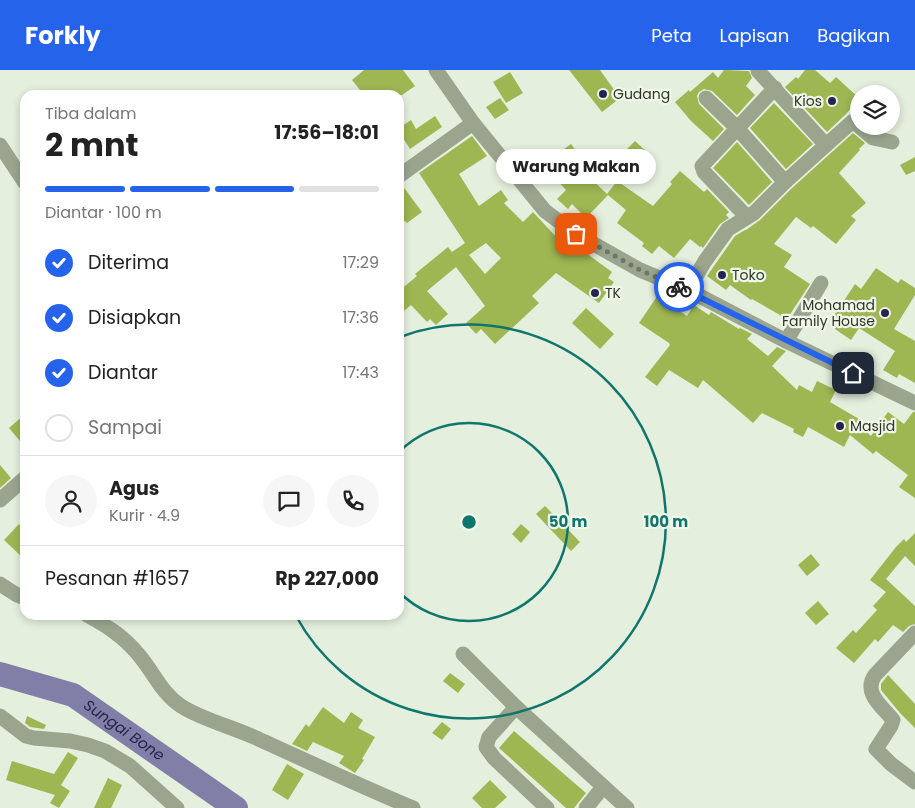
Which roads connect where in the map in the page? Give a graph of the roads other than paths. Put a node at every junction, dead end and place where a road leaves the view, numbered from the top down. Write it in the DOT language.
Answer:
graph roads {
  1 [pos="436,70"];
  2 [pos="758,71"];
  3 [pos="775,88"];
  4 [pos="706,98"];
  5 [pos="473,123"];
  6 [pos="850,127"];
  7 [pos="737,128"];
  8 [pos="870,135"];
  9 [pos="892,142"];
  10 [pos="0,145"];
  11 [pos="826,145"];
  12 [pos="404,172"];
  13 [pos="20,175"];
  14 [pos="785,182"];
  15 [pos="747,217"];
  16 [pos="821,283"];
  17 [pos="688,290"];
  18 [pos="786,341"];
  19 [pos="915,403"];
  20 [pos="20,482"];
  21 [pos="0,500"];
  22 [pos="0,584"];
  23 [pos="20,597"];
  24 [pos="97,620"];
  25 [pos="915,633"];
  26 [pos="463,654"];
  27 [pos="516,707"];
  28 [pos="0,716"];
  29 [pos="915,782"];
  30 [pos="603,787"];
  31 [pos="177,808"];
  32 [pos="413,808"];
  33 [pos="547,808"];
  34 [pos="586,808"];
  35 [pos="627,808"];
  1 -- 5 [label="street"];
  2 -- 3 [label="street"];
  3 -- 7 [label="street"];
  3 -- 11 [label="street"];
  4 -- 7 [label="street"];
  5 -- 12 [label="street"];
  5 -- 17 [label="street"];
  6 -- 11 [label="street"];
  7 -- 14 [label="street"];
  7 -- 15 [label="street"];
  8 -- 9 [label="street"];
  10 -- 13 [label="street"];
  11 -- 14 [label="street"];
  14 -- 15 [label="street"];
  15 -- 17 [label="street"];
  16 -- 18 [label="street"];
  17 -- 18 [label="street"];
  18 -- 19 [label="street"];
  20 -- 21 [label="street"];
  22 -- 23 [label="street"];
  24 -- 32 [label="street"];
  25 -- 29 [label="street"];
  26 -- 27 [label="street"];
  27 -- 30 [label="street"];
  27 -- 33 [label="street"];
  28 -- 31 [label="street"];
  30 -- 34 [label="street"];
  30 -- 35 [label="street"];
}
